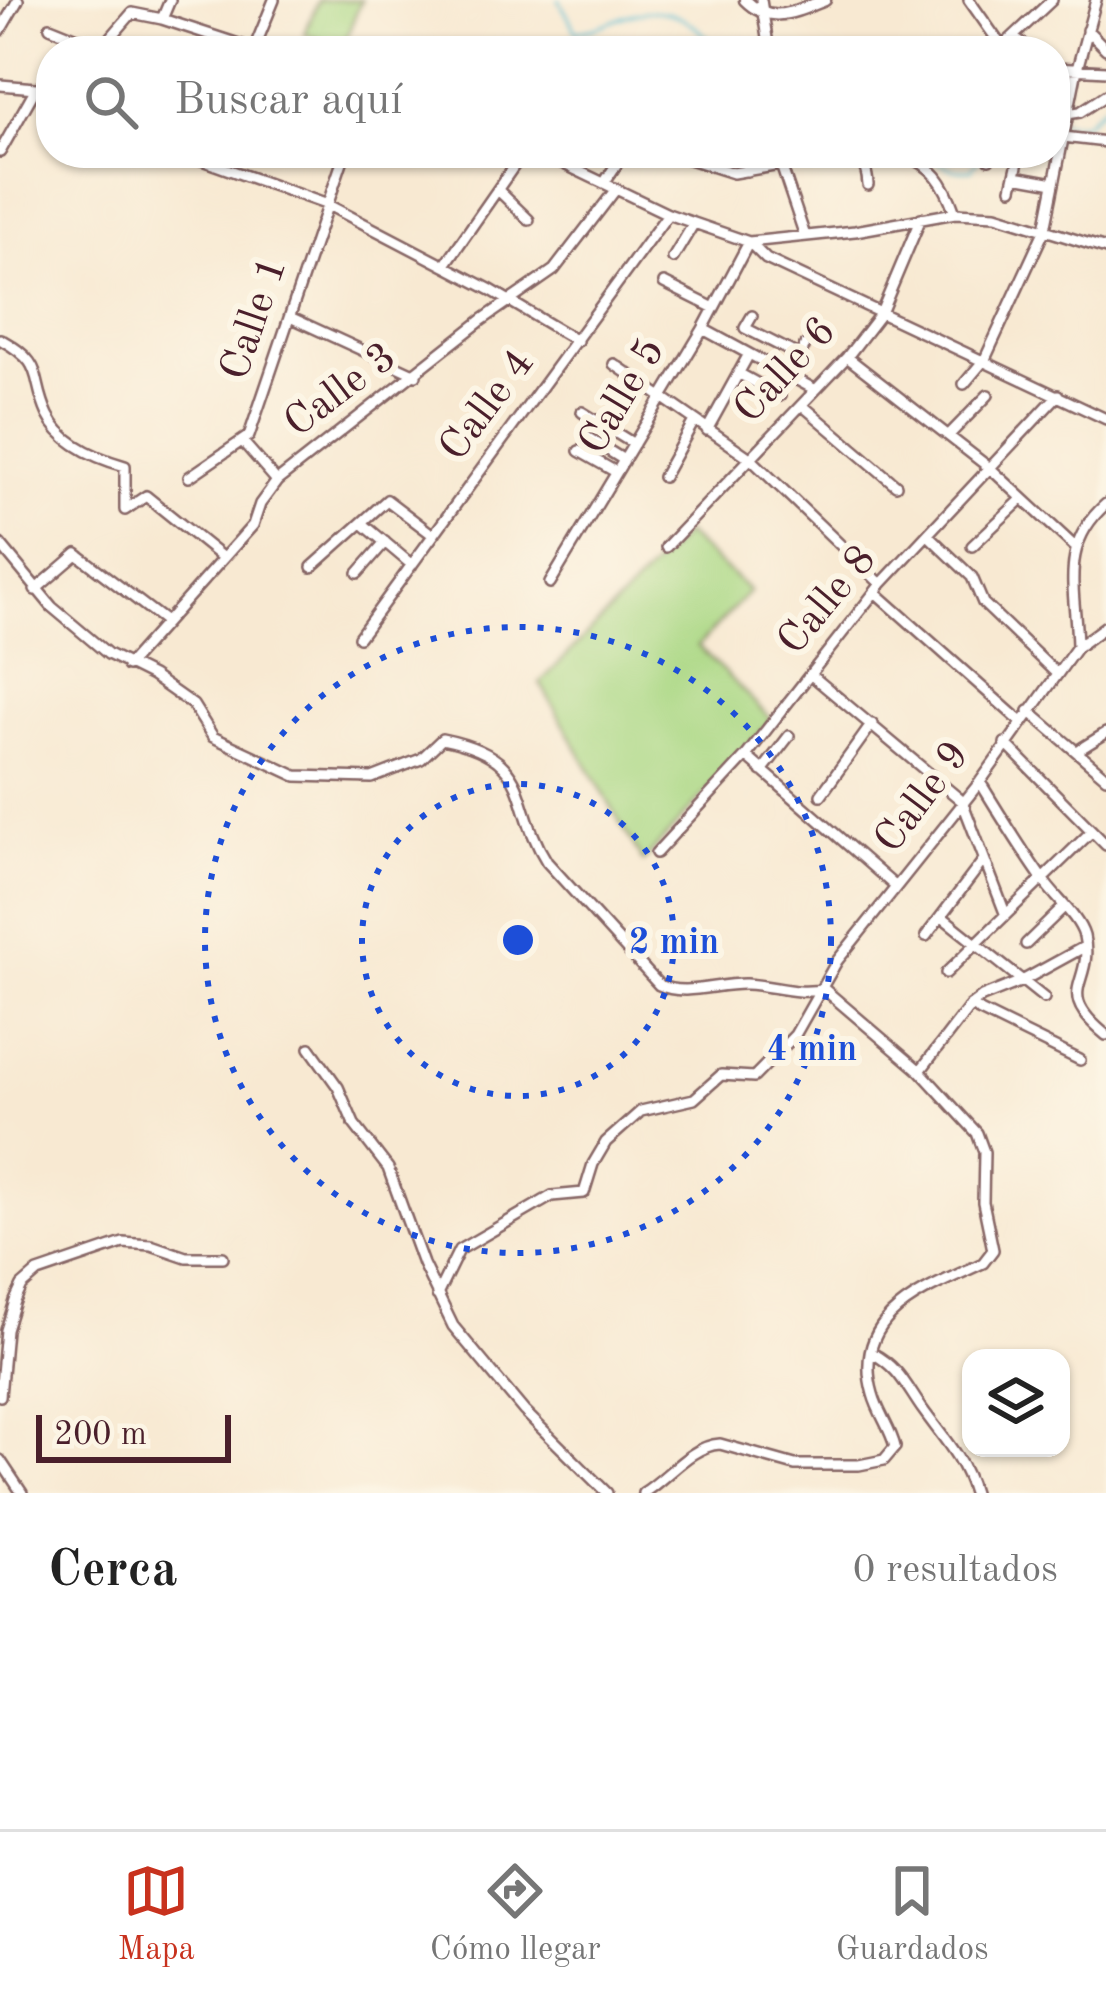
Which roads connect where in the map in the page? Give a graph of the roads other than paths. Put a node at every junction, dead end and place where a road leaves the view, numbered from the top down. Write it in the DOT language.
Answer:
graph roads {
  1 [pos="18,0"];
  2 [pos="123,0"];
  3 [pos="170,0"];
  4 [pos="274,0"];
  5 [pos="745,0"];
  6 [pos="825,0"];
  7 [pos="969,0"];
  8 [pos="1096,0"];
  9 [pos="1050,1"];
  10 [pos="762,7"];
  11 [pos="132,13"];
  12 [pos="162,19"];
  13 [pos="50,27"];
  14 [pos="1087,30"];
  15 [pos="0,31"];
  16 [pos="70,36"];
  17 [pos="113,36"];
  18 [pos="214,36"];
  19 [pos="262,36"];
  20 [pos="995,36"];
  21 [pos="1014,36"];
  22 [pos="1106,49"];
  23 [pos="1070,69"];
  24 [pos="1077,69"];
  25 [pos="1106,70"];
  26 [pos="0,85"];
  27 [pos="36,88"];
  28 [pos="1106,94"];
  29 [pos="1070,98"];
  30 [pos="1070,121"];
  31 [pos="1070,130"];
  32 [pos="1106,142"];
  33 [pos="0,152"];
  34 [pos="224,168"];
  35 [pos="340,168"];
  36 [pos="514,168"];
  37 [pos="572,168"];
  38 [pos="614,168"];
  39 [pos="717,168"];
  40 [pos="747,168"];
  41 [pos="767,168"];
  42 [pos="781,168"];
  43 [pos="867,168"];
  44 [pos="931,168"];
  45 [pos="1016,168"];
  46 [pos="1056,168"];
  47 [pos="747,171"];
  48 [pos="604,183"];
  49 [pos="1054,183"];
  50 [pos="868,185"];
  51 [pos="616,189"];
  52 [pos="499,191"];
  53 [pos="328,205"];
  54 [pos="955,213"];
  55 [pos="668,214"];
  56 [pos="921,218"];
  57 [pos="529,220"];
  58 [pos="694,223"];
  59 [pos="1046,230"];
  60 [pos="805,236"];
  61 [pos="749,242"];
  62 [pos="1106,249"];
  63 [pos="673,258"];
  64 [pos="445,265"];
  65 [pos="664,283"];
  66 [pos="510,304"];
  67 [pos="714,308"];
  68 [pos="881,314"];
  69 [pos="752,316"];
  70 [pos="292,318"];
  71 [pos="703,328"];
  72 [pos="0,339"];
  73 [pos="578,341"];
  74 [pos="773,343"];
  75 [pos="805,345"];
  76 [pos="749,354"];
  77 [pos="847,357"];
  78 [pos="985,358"];
  79 [pos="764,362"];
  80 [pos="614,364"];
  81 [pos="738,373"];
  82 [pos="416,375"];
  83 [pos="964,384"];
  84 [pos="814,389"];
  85 [pos="988,395"];
  86 [pos="1058,395"];
  87 [pos="779,396"];
  88 [pos="660,398"];
  89 [pos="802,405"];
  90 [pos="582,412"];
  91 [pos="1106,418"];
  92 [pos="694,422"];
  93 [pos="707,430"];
  94 [pos="950,435"];
  95 [pos="585,436"];
  96 [pos="243,442"];
  97 [pos="634,444"];
  98 [pos="579,451"];
  99 [pos="750,458"];
  100 [pos="624,460"];
  101 [pos="992,469"];
  102 [pos="616,472"];
  103 [pos="189,477"];
  104 [pos="663,477"];
  105 [pos="277,481"];
  106 [pos="896,484"];
  107 [pos="1021,500"];
  108 [pos="1106,504"];
  109 [pos="362,523"];
  110 [pos="433,535"];
  111 [pos="928,536"];
  112 [pos="385,542"];
  113 [pos="0,544"];
  114 [pos="972,546"];
  115 [pos="1074,546"];
  116 [pos="666,547"];
  117 [pos="223,558"];
  118 [pos="412,565"];
  119 [pos="311,567"];
  120 [pos="358,573"];
  121 [pos="550,583"];
  122 [pos="878,588"];
  123 [pos="35,590"];
  124 [pos="166,622"];
  125 [pos="1106,626"];
  126 [pos="359,637"];
  127 [pos="1077,647"];
  128 [pos="127,666"];
  129 [pos="810,674"];
  130 [pos="1057,674"];
  131 [pos="1029,711"];
  132 [pos="1020,721"];
  133 [pos="872,724"];
  134 [pos="1106,733"];
  135 [pos="789,736"];
  136 [pos="1005,743"];
  137 [pos="1077,751"];
  138 [pos="746,756"];
  139 [pos="762,771"];
  140 [pos="1105,774"];
  141 [pos="980,782"];
  142 [pos="821,795"];
  143 [pos="962,801"];
  144 [pos="1092,831"];
  145 [pos="1106,845"];
  146 [pos="656,853"];
  147 [pos="983,861"];
  148 [pos="1042,879"];
  149 [pos="896,887"];
  150 [pos="1064,908"];
  151 [pos="1005,913"];
  152 [pos="941,916"];
  153 [pos="926,936"];
  154 [pos="975,942"];
  155 [pos="1026,944"];
  156 [pos="1084,947"];
  157 [pos="946,973"];
  158 [pos="1022,981"];
  159 [pos="824,989"];
  160 [pos="1044,998"];
  161 [pos="970,1006"];
  162 [pos="1106,1035"];
  163 [pos="310,1048"];
  164 [pos="1080,1060"];
  165 [pos="920,1071"];
  166 [pos="224,1257"];
  167 [pos="437,1295"];
  168 [pos="872,1353"];
  169 [pos="0,1396"];
  170 [pos="0,1460"];
  171 [pos="22,1493"];
  172 [pos="607,1493"];
  173 [pos="643,1493"];
  174 [pos="973,1493"];
  1 -- 15 [label="street"];
  2 -- 11 [label="street"];
  3 -- 12 [label="street"];
  4 -- 19 [label="street"];
  5 -- 10 [label="main road"];
  6 -- 10 [label="main road"];
  7 -- 20 [label="street"];
  8 -- 14 [label="street"];
  9 -- 21 [label="street"];
  11 -- 12 [label="street"];
  11 -- 17 [label="street"];
  12 -- 18 [label="street"];
  13 -- 16 [label="street"];
  14 -- 22 [label="street"];
  14 -- 24 [label="street"];
  23 -- 24 [label="street"];
  24 -- 25 [label="street"];
  24 -- 29 [label="street"];
  26 -- 27 [label="street"];
  27 -- 33 [label="street"];
  28 -- 30 [label="street"];
  31 -- 32 [label="street"];
  34 -- 53 [label="street"];
  35 -- 53 [label="street, Calle 1"];
  36 -- 52 [label="street"];
  37 -- 48 [label="street"];
  38 -- 48 [label="street"];
  39 -- 47 [label="street"];
  40 -- 47 [label="street"];
  41 -- 47 [label="street"];
  42 -- 60 [label="street"];
  43 -- 50 [label="street"];
  44 -- 54 [label="street"];
  45 -- 49 [label="street"];
  46 -- 49 [label="street"];
  48 -- 51 [label="street"];
  49 -- 59 [label="street"];
  51 -- 55 [label="street"];
  51 -- 66 [label="street, Calle 3"];
  52 -- 57 [label="street"];
  52 -- 64 [label="street"];
  53 -- 64 [label="street"];
  53 -- 70 [label="street, Calle 1"];
  54 -- 56 [label="street"];
  54 -- 59 [label="street"];
  55 -- 58 [label="street"];
  55 -- 73 [label="street, Calle 4"];
  56 -- 60 [label="street"];
  56 -- 68 [label="street, Calle 6"];
  58 -- 61 [label="street"];
  58 -- 63 [label="street"];
  59 -- 62 [label="street"];
  59 -- 78 [label="street"];
  60 -- 61 [label="street"];
  61 -- 67 [label="street, Calle 5"];
  61 -- 68 [label="street"];
  64 -- 66 [label="street"];
  65 -- 67 [label="street"];
  66 -- 73 [label="street"];
  66 -- 82 [label="street, Calle 3"];
  67 -- 71 [label="street, Calle 5"];
  68 -- 77 [label="street, Calle 6"];
  68 -- 78 [label="street"];
  69 -- 74 [label="street"];
  70 -- 82 [label="street"];
  70 -- 96 [label="street, Calle 1"];
  71 -- 76 [label="street"];
  71 -- 88 [label="street, Calle 5"];
  72 -- 117 [label="street"];
  73 -- 110 [label="street, Calle 4"];
  74 -- 75 [label="street"];
  74 -- 79 [label="street"];
  76 -- 79 [label="street"];
  76 -- 81 [label="street"];
  77 -- 84 [label="street, Calle 6"];
  77 -- 94 [label="street"];
  78 -- 83 [label="street"];
  78 -- 86 [label="street"];
  79 -- 84 [label="street"];
  80 -- 88 [label="street"];
  81 -- 87 [label="street"];
  81 -- 93 [label="street"];
  82 -- 105 [label="street, Calle 3"];
  84 -- 89 [label="street, Calle 6"];
  85 -- 94 [label="street"];
  86 -- 91 [label="street"];
  86 -- 101 [label="street, Calle 8"];
  88 -- 92 [label="street"];
  88 -- 97 [label="street, Calle 5"];
  89 -- 99 [label="street, Calle 6"];
  89 -- 106 [label="street"];
  90 -- 97 [label="street"];
  92 -- 93 [label="street"];
  92 -- 104 [label="street"];
  93 -- 99 [label="street"];
  94 -- 101 [label="street"];
  95 -- 100 [label="street"];
  96 -- 103 [label="street, Calle 1"];
  96 -- 105 [label="street"];
  97 -- 100 [label="street, Calle 5"];
  98 -- 102 [label="street"];
  99 -- 116 [label="street, Calle 6"];
  99 -- 122 [label="street"];
  100 -- 102 [label="street, Calle 5"];
  101 -- 107 [label="street"];
  101 -- 111 [label="street, Calle 8"];
  102 -- 121 [label="street, Calle 5"];
  105 -- 117 [label="street, Calle 3"];
  107 -- 114 [label="street"];
  107 -- 115 [label="street"];
  108 -- 115 [label="street"];
  109 -- 110 [label="street"];
  109 -- 112 [label="street"];
  109 -- 119 [label="street"];
  110 -- 118 [label="street, Calle 4"];
  111 -- 122 [label="street, Calle 8"];
  111 -- 130 [label="street"];
  112 -- 118 [label="street"];
  112 -- 120 [label="street"];
  113 -- 123 [label="street"];
  115 -- 127 [label="street"];
  117 -- 124 [label="street, Calle 3"];
  118 -- 126 [label="street, Calle 4"];
  122 -- 129 [label="street, Calle 8"];
  122 -- 132 [label="street"];
  123 -- 124 [label="street"];
  123 -- 128 [label="street"];
  124 -- 128 [label="street, Calle 3"];
  125 -- 127 [label="street, Calle 9"];
  127 -- 130 [label="street, Calle 9"];
  128 -- 159 [label="street"];
  129 -- 133 [label="street"];
  129 -- 138 [label="street, Calle 8"];
  130 -- 131 [label="street, Calle 9"];
  131 -- 132 [label="street, Calle 9"];
  131 -- 137 [label="street"];
  132 -- 136 [label="street, Calle 9"];
  133 -- 142 [label="street"];
  133 -- 143 [label="street"];
  134 -- 137 [label="street"];
  135 -- 139 [label="street"];
  136 -- 141 [label="street, Calle 9"];
  136 -- 144 [label="street"];
  137 -- 140 [label="street"];
  138 -- 139 [label="street"];
  138 -- 146 [label="street, Calle 8"];
  139 -- 149 [label="street"];
  141 -- 143 [label="street, Calle 9"];
  141 -- 148 [label="street"];
  143 -- 147 [label="street"];
  143 -- 149 [label="street, Calle 9"];
  144 -- 145 [label="street"];
  144 -- 148 [label="street"];
  147 -- 151 [label="street"];
  147 -- 152 [label="street"];
  148 -- 150 [label="street"];
  148 -- 151 [label="street"];
  149 -- 159 [label="street, Calle 9"];
  150 -- 155 [label="street"];
  150 -- 156 [label="street"];
  151 -- 154 [label="street"];
  152 -- 153 [label="street"];
  152 -- 154 [label="street"];
  154 -- 157 [label="street"];
  154 -- 158 [label="street"];
  156 -- 158 [label="street"];
  156 -- 162 [label="street"];
  158 -- 160 [label="street"];
  158 -- 161 [label="street"];
  159 -- 165 [label="street"];
  159 -- 167 [label="street, Calle 9"];
  161 -- 164 [label="street"];
  161 -- 165 [label="street"];
  163 -- 167 [label="street"];
  165 -- 168 [label="street"];
  166 -- 169 [label="street"];
  167 -- 172 [label="street"];
  168 -- 173 [label="street"];
  168 -- 174 [label="street"];
  170 -- 171 [label="street"];
}
